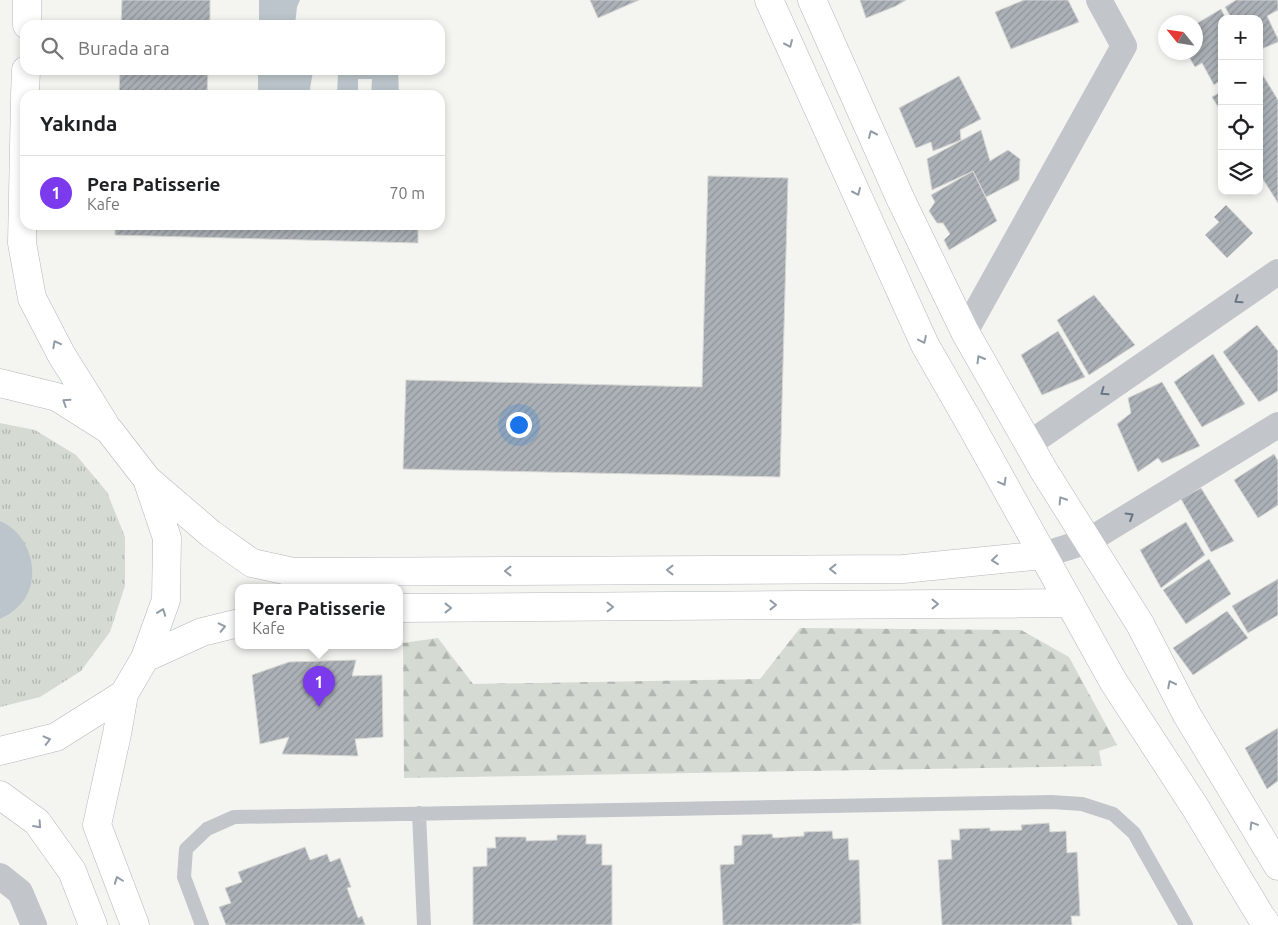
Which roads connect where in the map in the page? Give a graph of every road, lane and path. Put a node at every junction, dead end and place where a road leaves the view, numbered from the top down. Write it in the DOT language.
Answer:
graph roads {
  1 [pos="27,0"];
  2 [pos="769,0"];
  3 [pos="812,0"];
  4 [pos="1099,0"];
  5 [pos="27,20"];
  6 [pos="26,75"];
  7 [pos="25,90"];
  8 [pos="22,230"];
  9 [pos="1278,272"];
  10 [pos="965,332"];
  11 [pos="0,383"];
  12 [pos="1278,425"];
  13 [pos="109,430"];
  14 [pos="1029,444"];
  15 [pos="147,479"];
  16 [pos="1088,541"];
  17 [pos="1043,555"];
  18 [pos="1070,603"];
  19 [pos="403,608"];
  20 [pos="235,624"];
  21 [pos="145,658"];
  22 [pos="124,694"];
  23 [pos="0,751"];
  24 [pos="0,795"];
  25 [pos="419,813"];
  26 [pos="1278,866"];
  27 [pos="0,876"];
  28 [pos="34,925"];
  29 [pos="93,925"];
  30 [pos="136,925"];
  31 [pos="202,925"];
  32 [pos="424,925"];
  33 [pos="1186,925"];
  34 [pos="1267,925"];
  1 -- 5 [label="main road"];
  2 -- 17 [label="main road, one-way"];
  10 -- 3 [label="main road, one-way"];
  4 -- 10 [label="street"];
  6 -- 7 [label="main road"];
  13 -- 8 [label="main road, one-way"];
  9 -- 14 [label="street, one-way"];
  14 -- 10 [label="main road, one-way"];
  13 -- 11 [label="main road, one-way"];
  16 -- 12 [label="street, one-way"];
  13 -- 15 [label="main road"];
  16 -- 14 [label="main road, one-way"];
  17 -- 15 [label="main road, one-way"];
  21 -- 15 [label="main road, one-way"];
  16 -- 17 [label="street"];
  26 -- 16 [label="main road, one-way"];
  17 -- 18 [label="main road"];
  19 -- 18 [label="main road, one-way"];
  18 -- 34 [label="main road"];
  21 -- 20 [label="main road, one-way"];
  21 -- 22 [label="main road"];
  23 -- 22 [label="main road, one-way"];
  30 -- 22 [label="main road, one-way"];
  24 -- 29 [label="main road, one-way"];
  25 -- 31 [label="lane"];
  25 -- 32 [label="lane"];
  25 -- 33 [label="lane"];
  27 -- 28 [label="street"];
}
